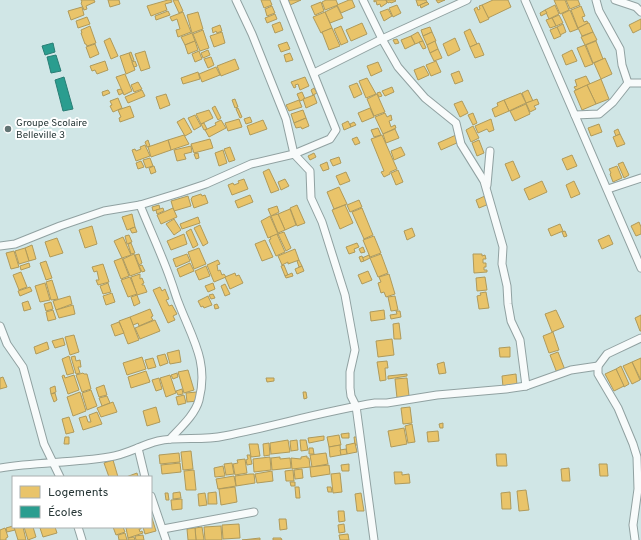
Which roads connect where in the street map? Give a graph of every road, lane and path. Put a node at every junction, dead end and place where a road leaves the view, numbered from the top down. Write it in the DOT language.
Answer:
graph roads {
  1 [pos="236,0"];
  2 [pos="284,0"];
  3 [pos="363,0"];
  4 [pos="467,0"];
  5 [pos="525,0"];
  6 [pos="596,0"];
  7 [pos="615,0"];
  8 [pos="641,12"];
  9 [pos="382,39"];
  10 [pos="314,73"];
  11 [pos="628,83"];
  12 [pos="641,83"];
  13 [pos="575,115"];
  14 [pos="490,152"];
  15 [pos="294,154"];
  16 [pos="641,178"];
  17 [pos="608,189"];
  18 [pos="486,190"];
  19 [pos="140,205"];
  20 [pos="0,246"];
  21 [pos="641,268"];
  22 [pos="0,326"];
  23 [pos="641,338"];
  24 [pos="3,345"];
  25 [pos="598,366"];
  26 [pos="526,386"];
  27 [pos="356,406"];
  28 [pos="170,440"];
  29 [pos="138,448"];
  30 [pos="53,462"];
  31 [pos="0,468"];
  32 [pos="60,476"];
  33 [pos="145,476"];
  34 [pos="152,499"];
  35 [pos="638,503"];
  36 [pos="254,512"];
  37 [pos="78,528"];
  38 [pos="163,529"];
  39 [pos="82,540"];
  40 [pos="166,540"];
  41 [pos="374,540"];
  42 [pos="635,540"];
  1 -- 15 [label="street"];
  2 -- 10 [label="street"];
  3 -- 9 [label="street"];
  4 -- 9 [label="street"];
  5 -- 13 [label="street"];
  6 -- 11 [label="street"];
  7 -- 8 [label="street"];
  9 -- 10 [label="street"];
  9 -- 18 [label="street"];
  10 -- 15 [label="street"];
  11 -- 12 [label="street"];
  11 -- 13 [label="street"];
  13 -- 17 [label="street"];
  14 -- 18 [label="street"];
  15 -- 19 [label="street"];
  15 -- 27 [label="street"];
  16 -- 17 [label="street"];
  17 -- 21 [label="street"];
  18 -- 26 [label="street"];
  19 -- 20 [label="street"];
  19 -- 28 [label="street"];
  22 -- 24 [label="street"];
  23 -- 25 [label="street"];
  24 -- 30 [label="street"];
  25 -- 26 [label="street"];
  25 -- 35 [label="street"];
  26 -- 27 [label="street"];
  27 -- 28 [label="street"];
  27 -- 41 [label="street"];
  28 -- 29 [label="street"];
  29 -- 30 [label="street"];
  29 -- 33 [label="street"];
  30 -- 31 [label="street"];
  30 -- 32 [label="street"];
  34 -- 38 [label="street"];
  35 -- 42 [label="street"];
  36 -- 38 [label="street"];
  37 -- 39 [label="street"];
  38 -- 40 [label="street"];
}
